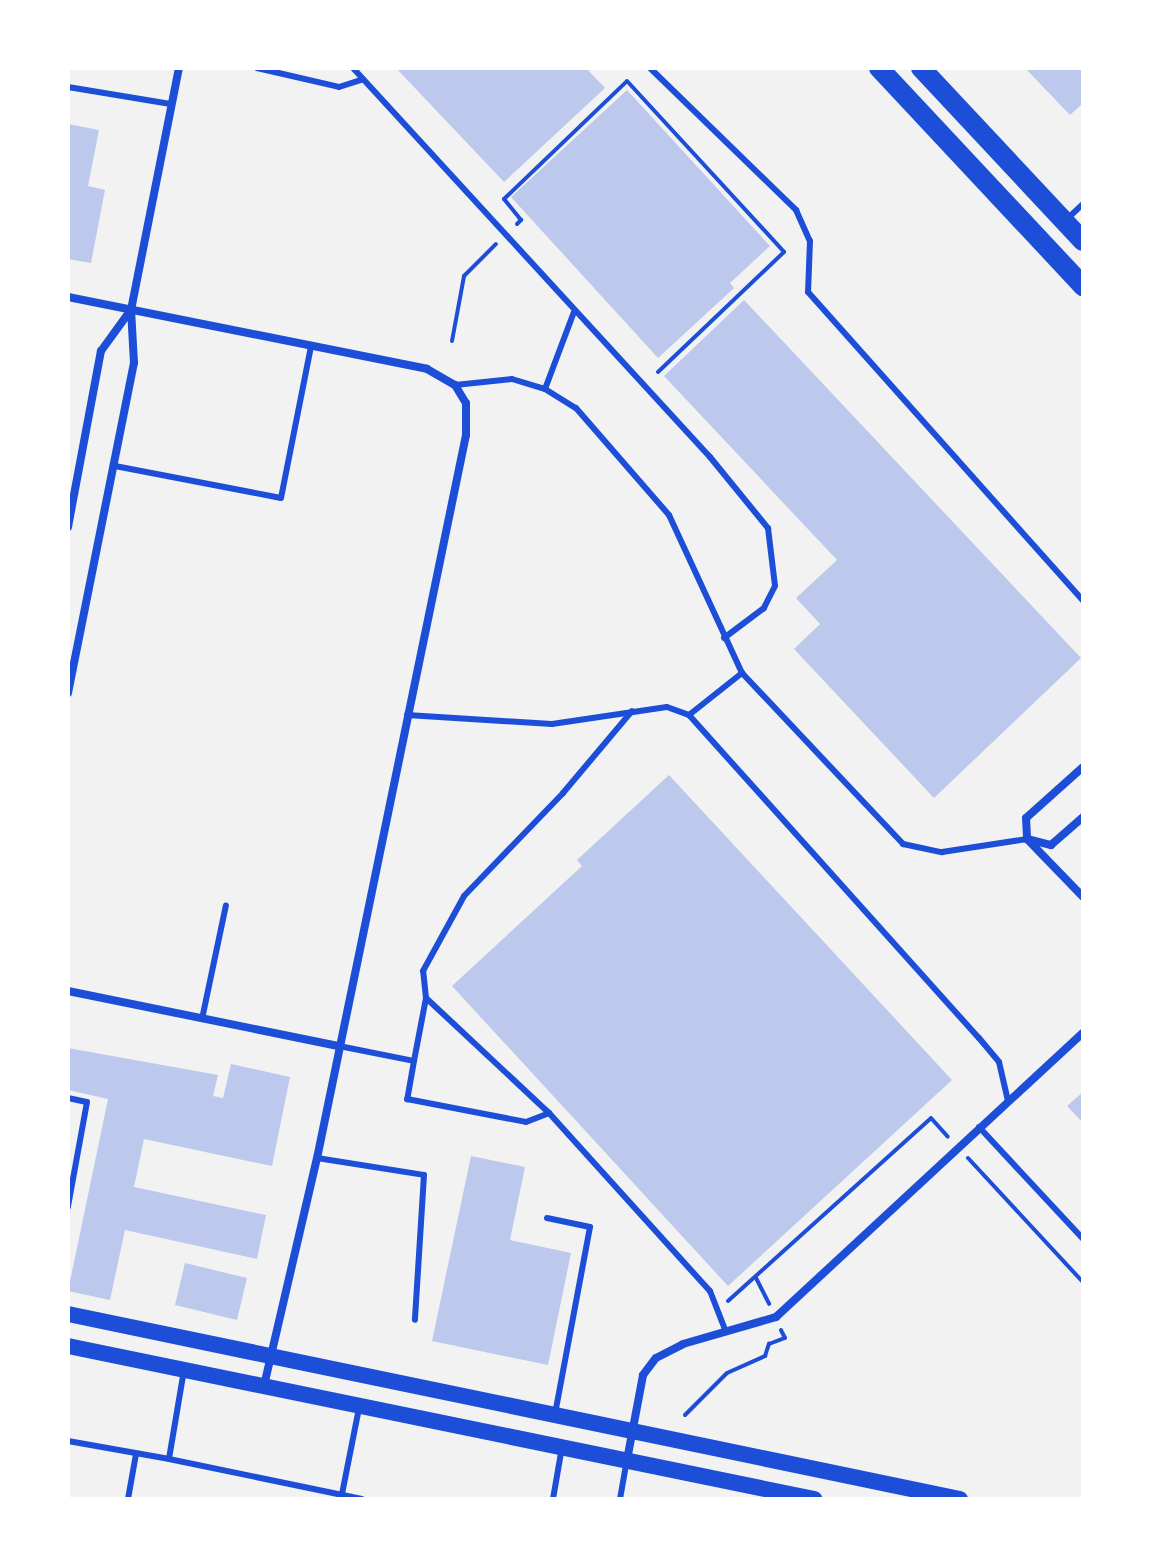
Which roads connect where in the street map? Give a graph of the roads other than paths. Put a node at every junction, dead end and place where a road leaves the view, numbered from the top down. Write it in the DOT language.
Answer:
graph roads {
  1 [pos="179,68"];
  2 [pos="257,68"];
  3 [pos="353,68"];
  4 [pos="650,68"];
  5 [pos="879,68"];
  6 [pos="921,68"];
  7 [pos="274,69"];
  8 [pos="363,79"];
  9 [pos="68,87"];
  10 [pos="171,104"];
  11 [pos="1083,204"];
  12 [pos="1064,221"];
  13 [pos="1083,241"];
  14 [pos="1083,286"];
  15 [pos="68,297"];
  16 [pos="131,310"];
  17 [pos="574,312"];
  18 [pos="311,346"];
  19 [pos="455,385"];
  20 [pos="545,389"];
  21 [pos="115,466"];
  22 [pos="68,527"];
  23 [pos="1083,601"];
  24 [pos="724,638"];
  25 [pos="73,642"];
  26 [pos="742,673"];
  27 [pos="68,693"];
  28 [pos="632,711"];
  29 [pos="405,715"];
  30 [pos="689,715"];
  31 [pos="1083,767"];
  32 [pos="1083,817"];
  33 [pos="1027,839"];
  34 [pos="1083,897"];
  35 [pos="226,905"];
  36 [pos="68,991"];
  37 [pos="426,998"];
  38 [pos="202,1019"];
  39 [pos="1083,1033"];
  40 [pos="339,1046"];
  41 [pos="414,1061"];
  42 [pos="68,1098"];
  43 [pos="1008,1100"];
  44 [pos="549,1113"];
  45 [pos="979,1127"];
  46 [pos="317,1158"];
  47 [pos="68,1207"];
  48 [pos="547,1218"];
  49 [pos="1083,1239"];
  50 [pos="68,1314"];
  51 [pos="415,1320"];
  52 [pos="726,1332"];
  53 [pos="68,1346"];
  54 [pos="271,1356"];
  55 [pos="184,1370"];
  56 [pos="263,1386"];
  57 [pos="359,1406"];
  58 [pos="555,1414"];
  59 [pos="630,1427"];
  60 [pos="68,1441"];
  61 [pos="562,1447"];
  62 [pos="136,1454"];
  63 [pos="169,1459"];
  64 [pos="627,1460"];
  65 [pos="342,1494"];
  66 [pos="128,1499"];
  67 [pos="363,1499"];
  68 [pos="553,1499"];
  69 [pos="620,1499"];
  70 [pos="814,1499"];
  71 [pos="960,1499"];
  1 -- 10 [label="street"];
  2 -- 7 [label="lane"];
  3 -- 8 [label="lane"];
  4 -- 23 [label="lane"];
  5 -- 14 [label="main road"];
  6 -- 12 [label="main road"];
  7 -- 8 [label="lane"];
  8 -- 17 [label="lane"];
  9 -- 10 [label="lane"];
  10 -- 16 [label="street"];
  11 -- 12 [label="lane"];
  12 -- 13 [label="main road"];
  15 -- 16 [label="street"];
  16 -- 18 [label="street"];
  16 -- 21 [label="street"];
  16 -- 22 [label="street"];
  17 -- 20 [label="lane"];
  17 -- 24 [label="lane"];
  18 -- 19 [label="street"];
  18 -- 21 [label="lane"];
  19 -- 20 [label="lane"];
  19 -- 29 [label="street"];
  20 -- 24 [label="lane"];
  21 -- 25 [label="street"];
  24 -- 26 [label="lane"];
  25 -- 27 [label="street"];
  26 -- 30 [label="lane"];
  26 -- 33 [label="lane"];
  28 -- 29 [label="lane"];
  28 -- 30 [label="lane"];
  28 -- 37 [label="lane"];
  29 -- 40 [label="street"];
  30 -- 43 [label="lane"];
  31 -- 33 [label="street"];
  32 -- 33 [label="street"];
  33 -- 34 [label="street"];
  35 -- 38 [label="lane"];
  36 -- 38 [label="street"];
  37 -- 41 [label="lane"];
  37 -- 44 [label="lane"];
  38 -- 40 [label="street"];
  39 -- 43 [label="street"];
  40 -- 41 [label="lane"];
  40 -- 46 [label="street"];
  41 -- 44 [label="lane"];
  42 -- 47 [label="lane"];
  43 -- 45 [label="street"];
  44 -- 52 [label="lane"];
  45 -- 49 [label="lane"];
  45 -- 52 [label="street"];
  46 -- 51 [label="lane"];
  46 -- 54 [label="street"];
  48 -- 58 [label="lane"];
  50 -- 54 [label="main road"];
  52 -- 59 [label="street"];
  53 -- 55 [label="main road"];
  54 -- 56 [label="street"];
  54 -- 58 [label="main road"];
  55 -- 56 [label="main road"];
  55 -- 63 [label="lane"];
  56 -- 57 [label="main road"];
  57 -- 61 [label="main road"];
  57 -- 65 [label="lane"];
  58 -- 59 [label="main road"];
  59 -- 64 [label="street"];
  59 -- 71 [label="main road"];
  60 -- 62 [label="lane"];
  61 -- 64 [label="main road"];
  61 -- 68 [label="lane"];
  62 -- 63 [label="lane"];
  62 -- 66 [label="lane"];
  63 -- 65 [label="lane"];
  64 -- 69 [label="lane"];
  64 -- 70 [label="main road"];
  65 -- 67 [label="lane"];
}
